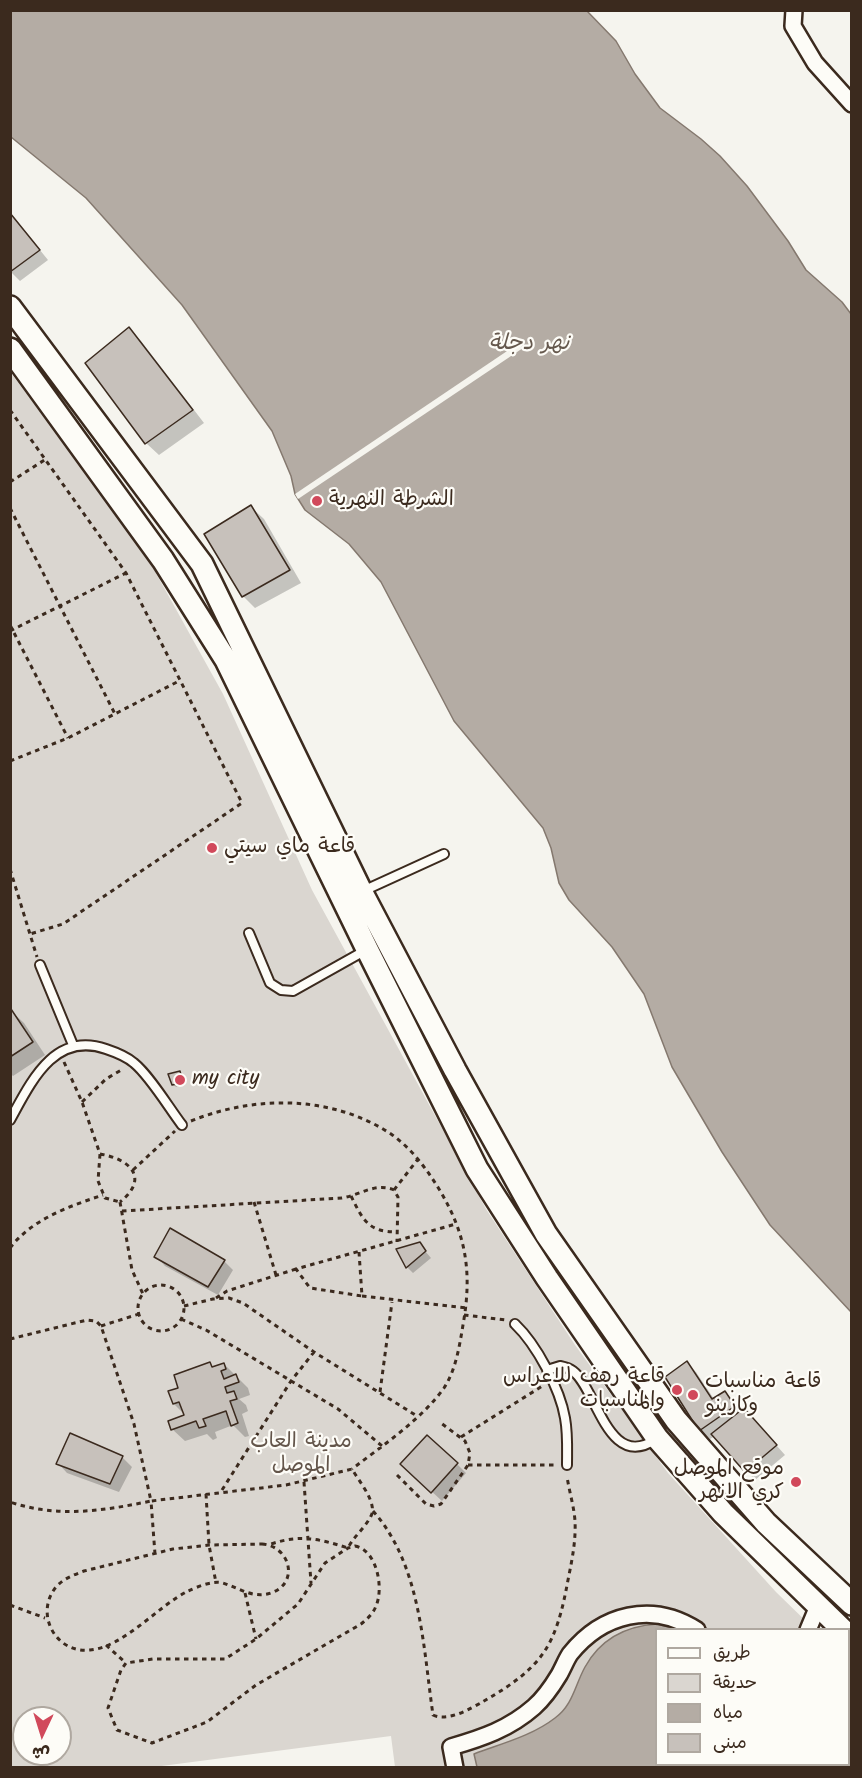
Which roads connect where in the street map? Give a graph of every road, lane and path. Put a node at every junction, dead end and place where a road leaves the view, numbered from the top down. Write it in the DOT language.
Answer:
graph roads {
  1 [pos="794,10"];
  2 [pos="852,104"];
  3 [pos="10,307"];
  4 [pos="10,349"];
  5 [pos="10,410"];
  6 [pos="45,459"];
  7 [pos="10,482"];
  8 [pos="10,508"];
  9 [pos="126,573"];
  10 [pos="61,607"];
  11 [pos="10,626"];
  12 [pos="12,631"];
  13 [pos="180,681"];
  14 [pos="116,714"];
  15 [pos="68,738"];
  16 [pos="10,761"];
  17 [pos="444,854"];
  18 [pos="10,869"];
  19 [pos="361,891"];
  20 [pos="249,933"];
  21 [pos="30,934"];
  22 [pos="367,950"];
  23 [pos="40,965"];
  24 [pos="73,1045"];
  25 [pos="59,1052"];
  26 [pos="135,1063"];
  27 [pos="455,1070"];
  28 [pos="434,1082"];
  29 [pos="82,1102"];
  30 [pos="11,1117"];
  31 [pos="182,1125"];
  32 [pos="100,1154"];
  33 [pos="418,1159"];
  34 [pos="133,1170"];
  35 [pos="394,1190"];
  36 [pos="103,1195"];
  37 [pos="351,1197"];
  38 [pos="120,1202"];
  39 [pos="254,1202"];
  40 [pos="122,1211"];
  41 [pos="456,1224"];
  42 [pos="397,1232"];
  43 [pos="397,1242"];
  44 [pos="10,1248"];
  45 [pos="359,1252"];
  46 [pos="296,1269"];
  47 [pos="276,1275"];
  48 [pos="142,1294"];
  49 [pos="362,1296"];
  50 [pos="213,1299"];
  51 [pos="392,1301"];
  52 [pos="184,1305"];
  53 [pos="466,1308"];
  54 [pos="139,1314"];
  55 [pos="464,1315"];
  56 [pos="181,1319"];
  57 [pos="515,1324"];
  58 [pos="101,1326"];
  59 [pos="10,1339"];
  60 [pos="314,1352"];
  61 [pos="547,1371"];
  62 [pos="291,1381"];
  63 [pos="551,1381"];
  64 [pos="380,1392"];
  65 [pos="417,1416"];
  66 [pos="441,1423"];
  67 [pos="461,1437"];
  68 [pos="657,1438"];
  69 [pos="382,1446"];
  70 [pos="468,1465"];
  71 [pos="567,1465"];
  72 [pos="352,1468"];
  73 [pos="397,1475"];
  74 [pos="304,1481"];
  75 [pos="221,1491"];
  76 [pos="206,1494"];
  77 [pos="151,1501"];
  78 [pos="10,1502"];
  79 [pos="373,1510"];
  80 [pos="308,1537"];
  81 [pos="270,1544"];
  82 [pos="209,1545"];
  83 [pos="348,1548"];
  84 [pos="155,1554"];
  85 [pos="216,1582"];
  86 [pos="311,1584"];
  87 [pos="245,1593"];
  88 [pos="852,1604"];
  89 [pos="10,1605"];
  90 [pos="818,1606"];
  91 [pos="46,1618"];
  92 [pos="695,1628"];
  93 [pos="808,1628"];
  94 [pos="842,1628"];
  95 [pos="256,1639"];
  96 [pos="106,1646"];
  97 [pos="126,1663"];
  98 [pos="455,1767"];
  1 -- 2 [label="street"];
  3 -- 19 [label="main road"];
  4 -- 22 [label="main road"];
  5 -- 6 [label="path"];
  6 -- 7 [label="path"];
  6 -- 9 [label="path"];
  8 -- 10 [label="path"];
  9 -- 10 [label="path"];
  9 -- 13 [label="path"];
  10 -- 12 [label="path"];
  10 -- 14 [label="path"];
  11 -- 12 [label="path"];
  12 -- 15 [label="path"];
  13 -- 14 [label="path"];
  13 -- 21 [label="path"];
  14 -- 15 [label="path"];
  15 -- 16 [label="path"];
  17 -- 19 [label="lane"];
  18 -- 21 [label="path"];
  19 -- 27 [label="main road"];
  20 -- 22 [label="lane"];
  21 -- 23 [label="path"];
  22 -- 28 [label="main road"];
  23 -- 24 [label="lane"];
  24 -- 25 [label="lane"];
  24 -- 26 [label="lane"];
  25 -- 29 [label="path"];
  25 -- 30 [label="lane"];
  26 -- 29 [label="path"];
  26 -- 31 [label="lane"];
  27 -- 28 [label="main road"];
  27 -- 88 [label="main road"];
  28 -- 68 [label="main road"];
  29 -- 32 [label="path"];
  31 -- 33 [label="path"];
  31 -- 34 [label="path"];
  32 -- 34 [label="path"];
  32 -- 36 [label="path"];
  33 -- 35 [label="path"];
  33 -- 41 [label="path"];
  34 -- 38 [label="path"];
  35 -- 37 [label="path"];
  35 -- 42 [label="path"];
  36 -- 38 [label="path"];
  36 -- 44 [label="path"];
  37 -- 39 [label="path"];
  37 -- 42 [label="path"];
  38 -- 40 [label="path"];
  39 -- 40 [label="path"];
  39 -- 47 [label="path"];
  40 -- 48 [label="path"];
  41 -- 43 [label="path"];
  41 -- 53 [label="path"];
  42 -- 43 [label="path"];
  43 -- 45 [label="path"];
  45 -- 46 [label="path"];
  45 -- 49 [label="path"];
  46 -- 47 [label="path"];
  46 -- 49 [label="path"];
  47 -- 50 [label="path"];
  48 -- 52 [label="path"];
  48 -- 54 [label="path"];
  49 -- 51 [label="path"];
  50 -- 52 [label="path"];
  50 -- 60 [label="path"];
  51 -- 53 [label="path"];
  51 -- 64 [label="path"];
  52 -- 56 [label="path"];
  53 -- 55 [label="path"];
  54 -- 56 [label="path"];
  54 -- 58 [label="path"];
  55 -- 57 [label="path"];
  55 -- 65 [label="path"];
  56 -- 62 [label="path"];
  57 -- 61 [label="lane"];
  58 -- 59 [label="path"];
  58 -- 77 [label="path"];
  60 -- 62 [label="path"];
  60 -- 64 [label="path"];
  61 -- 63 [label="lane"];
  61 -- 68 [label="lane"];
  62 -- 69 [label="path"];
  62 -- 75 [label="path"];
  63 -- 67 [label="path"];
  63 -- 71 [label="lane"];
  64 -- 65 [label="path"];
  65 -- 69 [label="path"];
  66 -- 67 [label="path"];
  67 -- 70 [label="path"];
  68 -- 90 [label="main road"];
  69 -- 72 [label="path"];
  70 -- 71 [label="path"];
  70 -- 73 [label="path"];
  71 -- 79 [label="path"];
  72 -- 74 [label="path"];
  72 -- 79 [label="path"];
  74 -- 75 [label="path"];
  74 -- 80 [label="path"];
  75 -- 76 [label="path"];
  76 -- 77 [label="path"];
  76 -- 82 [label="path"];
  77 -- 78 [label="path"];
  77 -- 84 [label="path"];
  79 -- 83 [label="path"];
  80 -- 81 [label="path"];
  80 -- 83 [label="path"];
  80 -- 86 [label="path"];
  81 -- 82 [label="path"];
  81 -- 87 [label="path"];
  82 -- 84 [label="path"];
  82 -- 85 [label="path"];
  83 -- 86 [label="path"];
  83 -- 97 [label="path"];
  84 -- 91 [label="path"];
  85 -- 87 [label="path"];
  85 -- 96 [label="path"];
  86 -- 95 [label="path"];
  87 -- 95 [label="path"];
  89 -- 91 [label="path"];
  90 -- 93 [label="street"];
  90 -- 94 [label="main road"];
  91 -- 96 [label="path"];
  92 -- 98 [label="street"];
  95 -- 97 [label="path"];
  96 -- 97 [label="path"];
}
